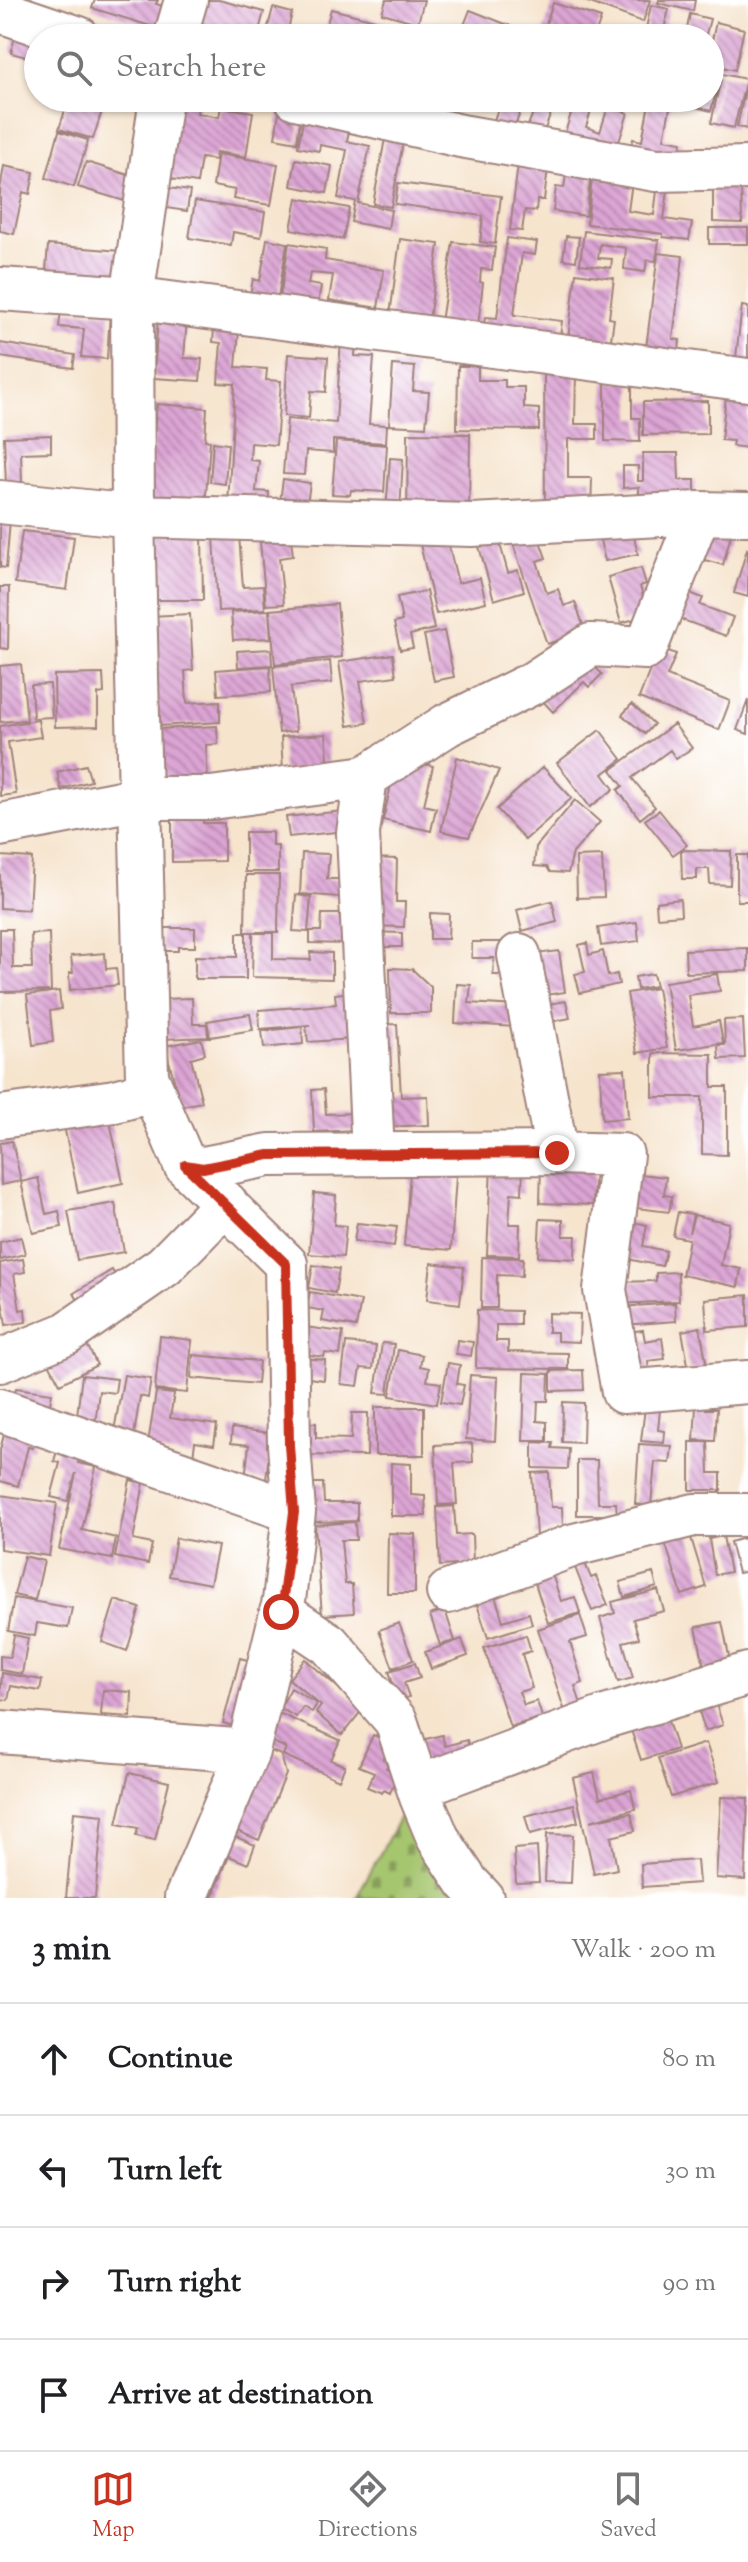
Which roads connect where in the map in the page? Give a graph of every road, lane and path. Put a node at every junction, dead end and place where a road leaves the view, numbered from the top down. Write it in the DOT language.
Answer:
graph roads {
  1 [pos="186,0"];
  2 [pos="0,11"];
  3 [pos="38,24"];
  4 [pos="179,24"];
  5 [pos="159,112"];
  6 [pos="357,112"];
  7 [pos="748,168"];
  8 [pos="0,289"];
  9 [pos="132,298"];
  10 [pos="748,380"];
  11 [pos="0,502"];
  12 [pos="699,513"];
  13 [pos="748,514"];
  14 [pos="133,516"];
  15 [pos="366,777"];
  16 [pos="140,798"];
  17 [pos="0,825"];
  18 [pos="519,955"];
  19 [pos="153,1091"];
  20 [pos="0,1117"];
  21 [pos="557,1153"];
  22 [pos="373,1154"];
  23 [pos="185,1165"];
  24 [pos="226,1203"];
  25 [pos="0,1361"];
  26 [pos="748,1382"];
  27 [pos="0,1410"];
  28 [pos="294,1512"];
  29 [pos="748,1515"];
  30 [pos="448,1592"];
  31 [pos="281,1612"];
  32 [pos="748,1674"];
  33 [pos="0,1732"];
  34 [pos="248,1751"];
  35 [pos="418,1787"];
  36 [pos="186,1898"];
  37 [pos="482,1898"];
  1 -- 4 [label="street"];
  2 -- 3 [label="street"];
  5 -- 9 [label="street"];
  6 -- 7 [label="street"];
  8 -- 9 [label="street"];
  9 -- 10 [label="street"];
  9 -- 14 [label="street"];
  11 -- 14 [label="street"];
  12 -- 13 [label="street"];
  12 -- 14 [label="street"];
  12 -- 15 [label="street"];
  14 -- 16 [label="street"];
  15 -- 16 [label="street"];
  15 -- 22 [label="street"];
  16 -- 17 [label="street"];
  16 -- 19 [label="street"];
  18 -- 21 [label="street"];
  19 -- 20 [label="street"];
  19 -- 23 [label="street"];
  21 -- 22 [label="street"];
  21 -- 26 [label="street"];
  22 -- 23 [label="street"];
  23 -- 24 [label="street"];
  24 -- 25 [label="street"];
  24 -- 28 [label="street"];
  27 -- 28 [label="street"];
  28 -- 31 [label="street"];
  29 -- 30 [label="street"];
  31 -- 34 [label="street"];
  31 -- 35 [label="street"];
  32 -- 35 [label="street"];
  33 -- 34 [label="street"];
  34 -- 36 [label="street"];
  35 -- 37 [label="street"];
}
